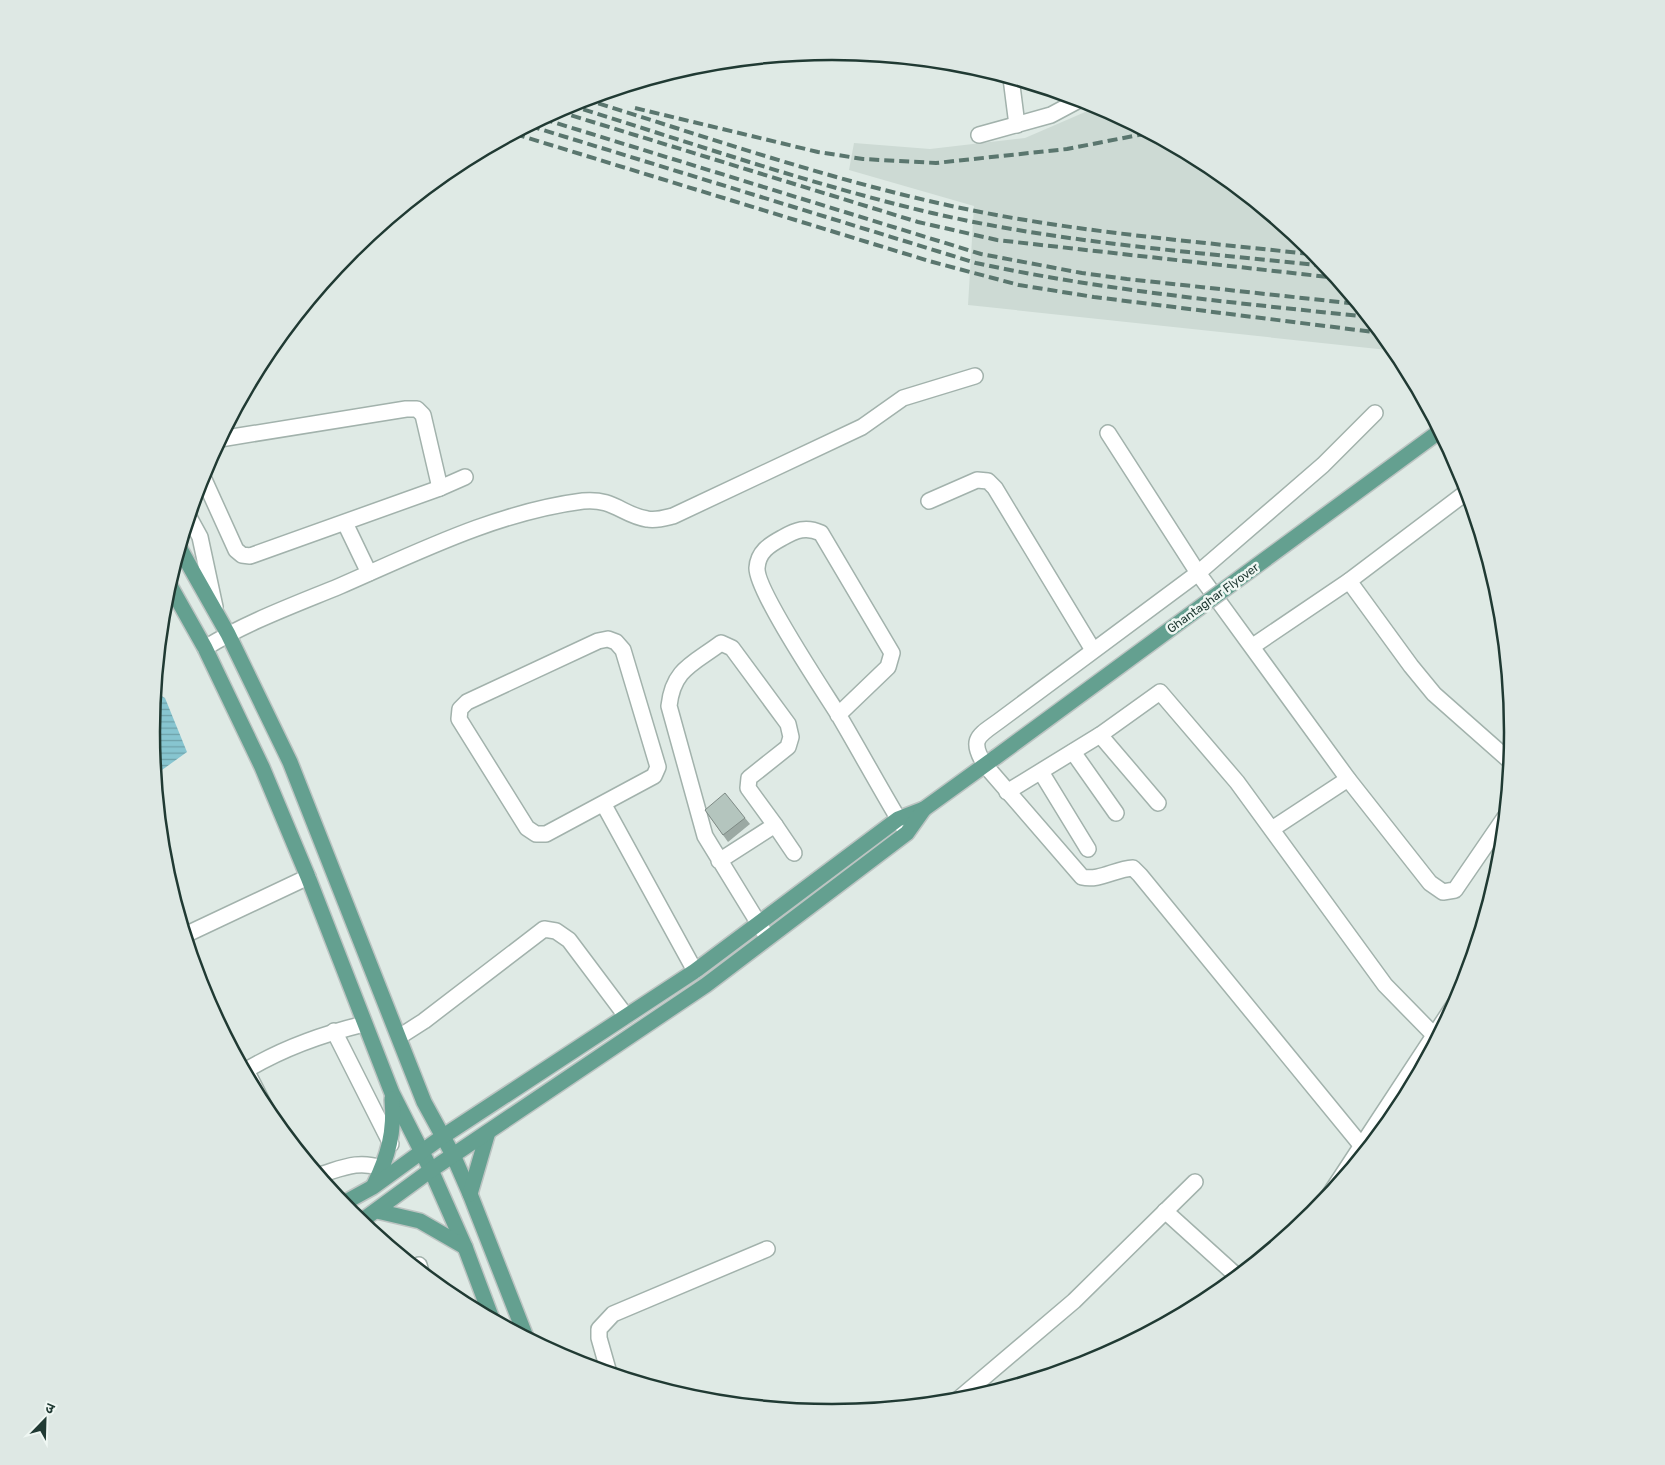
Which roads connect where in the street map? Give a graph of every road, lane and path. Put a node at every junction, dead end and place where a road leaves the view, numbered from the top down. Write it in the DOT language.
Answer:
graph roads {
  1 [pos="1012,84"];
  2 [pos="1072,104"];
  3 [pos="1017,125"];
  4 [pos="979,135"];
  5 [pos="975,376"];
  6 [pos="1375,413"];
  7 [pos="1108,433"];
  8 [pos="1436,434"];
  9 [pos="228,438"];
  10 [pos="465,477"];
  11 [pos="207,486"];
  12 [pos="440,488"];
  13 [pos="1462,496"];
  14 [pos="930,501"];
  15 [pos="345,523"];
  16 [pos="193,525"];
  17 [pos="184,555"];
  18 [pos="369,573"];
  19 [pos="1198,573"];
  20 [pos="1349,581"];
  21 [pos="175,594"];
  22 [pos="215,609"];
  23 [pos="228,634"];
  24 [pos="1253,646"];
  25 [pos="205,648"];
  26 [pos="1093,650"];
  27 [pos="838,715"];
  28 [pos="1100,734"];
  29 [pos="1073,752"];
  30 [pos="1504,756"];
  31 [pos="991,761"];
  32 [pos="1041,772"];
  33 [pos="1348,779"];
  34 [pos="1007,792"];
  35 [pos="1158,803"];
  36 [pos="604,805"];
  37 [pos="924,809"];
  38 [pos="1116,813"];
  39 [pos="898,818"];
  40 [pos="775,825"];
  41 [pos="1498,828"];
  42 [pos="1272,829"];
  43 [pos="907,833"];
  44 [pos="1088,849"];
  45 [pos="794,853"];
  46 [pos="719,862"];
  47 [pos="308,877"];
  48 [pos="758,922"];
  49 [pos="191,933"];
  50 [pos="768,937"];
  51 [pos="695,971"];
  52 [pos="626,1016"];
  53 [pos="364,1024"];
  54 [pos="1436,1030"];
  55 [pos="334,1031"];
  56 [pos="1433,1034"];
  57 [pos="398,1037"];
  58 [pos="250,1068"];
  59 [pos="392,1093"];
  60 [pos="488,1132"];
  61 [pos="442,1137"];
  62 [pos="390,1144"];
  63 [pos="1361,1145"];
  64 [pos="422,1152"];
  65 [pos="453,1155"];
  66 [pos="1352,1159"];
  67 [pos="382,1168"];
  68 [pos="431,1170"];
  69 [pos="325,1173"];
  70 [pos="1195,1182"];
  71 [pos="373,1187"];
  72 [pos="470,1194"];
  73 [pos="349,1200"];
  74 [pos="377,1211"];
  75 [pos="1165,1211"];
  76 [pos="367,1217"];
  77 [pos="465,1247"];
  78 [pos="767,1249"];
  79 [pos="1233,1272"];
  80 [pos="489,1311"];
  81 [pos="523,1330"];
  82 [pos="608,1366"];
  83 [pos="968,1391"];
  1 -- 3 [label="street"];
  2 -- 3 [label="street"];
  3 -- 4 [label="street"];
  5 -- 18 [label="street"];
  6 -- 19 [label="street"];
  7 -- 19 [label="street"];
  8 -- 31 [label="main road, Ghantaghar Flyover, bridge"];
  9 -- 12 [label="street"];
  10 -- 12 [label="street"];
  11 -- 15 [label="street"];
  12 -- 15 [label="street"];
  13 -- 20 [label="street"];
  14 -- 26 [label="street"];
  15 -- 18 [label="street"];
  16 -- 22 [label="street"];
  17 -- 22 [label="main road"];
  18 -- 23 [label="street"];
  19 -- 24 [label="street"];
  19 -- 26 [label="street"];
  20 -- 24 [label="street"];
  20 -- 30 [label="street"];
  21 -- 25 [label="main road"];
  22 -- 23 [label="main road"];
  23 -- 25 [label="street"];
  23 -- 57 [label="main road"];
  24 -- 33 [label="street"];
  25 -- 47 [label="main road"];
  26 -- 31 [label="street"];
  27 -- 27 [label="street"];
  27 -- 39 [label="street"];
  28 -- 29 [label="street"];
  28 -- 35 [label="street"];
  28 -- 42 [label="street"];
  29 -- 32 [label="street"];
  29 -- 38 [label="street"];
  31 -- 34 [label="street"];
  31 -- 37 [label="main road, Ghantaghar Flyover"];
  32 -- 34 [label="street"];
  32 -- 44 [label="street"];
  33 -- 41 [label="street"];
  33 -- 42 [label="street"];
  34 -- 63 [label="street"];
  36 -- 36 [label="street"];
  36 -- 51 [label="street"];
  37 -- 39 [label="main road"];
  37 -- 43 [label="main road"];
  39 -- 43 [label="street"];
  39 -- 48 [label="main road"];
  40 -- 45 [label="street"];
  40 -- 46 [label="street"];
  40 -- 46 [label="street"];
  42 -- 56 [label="street"];
  43 -- 50 [label="main road"];
  46 -- 48 [label="street"];
  47 -- 49 [label="street"];
  47 -- 53 [label="main road"];
  48 -- 50 [label="street"];
  48 -- 51 [label="main road"];
  50 -- 60 [label="main road"];
  51 -- 52 [label="main road"];
  52 -- 57 [label="street"];
  52 -- 61 [label="main road"];
  53 -- 55 [label="street"];
  53 -- 59 [label="main road"];
  54 -- 56 [label="street"];
  55 -- 58 [label="street"];
  55 -- 62 [label="street"];
  56 -- 63 [label="street"];
  57 -- 61 [label="main road"];
  59 -- 62 [label="main road"];
  59 -- 64 [label="main road"];
  60 -- 65 [label="main road"];
  60 -- 72 [label="main road"];
  61 -- 64 [label="main road"];
  61 -- 65 [label="main road"];
  62 -- 67 [label="main road"];
  63 -- 66 [label="street"];
  64 -- 68 [label="main road"];
  64 -- 71 [label="main road"];
  65 -- 68 [label="main road"];
  65 -- 72 [label="main road"];
  67 -- 69 [label="street"];
  67 -- 71 [label="main road"];
  68 -- 74 [label="main road"];
  68 -- 77 [label="main road"];
  70 -- 75 [label="street"];
  71 -- 73 [label="main road"];
  72 -- 81 [label="main road"];
  74 -- 76 [label="main road"];
  74 -- 77 [label="main road"];
  75 -- 79 [label="street"];
  75 -- 83 [label="street"];
  77 -- 80 [label="main road"];
  78 -- 82 [label="street"];
}
